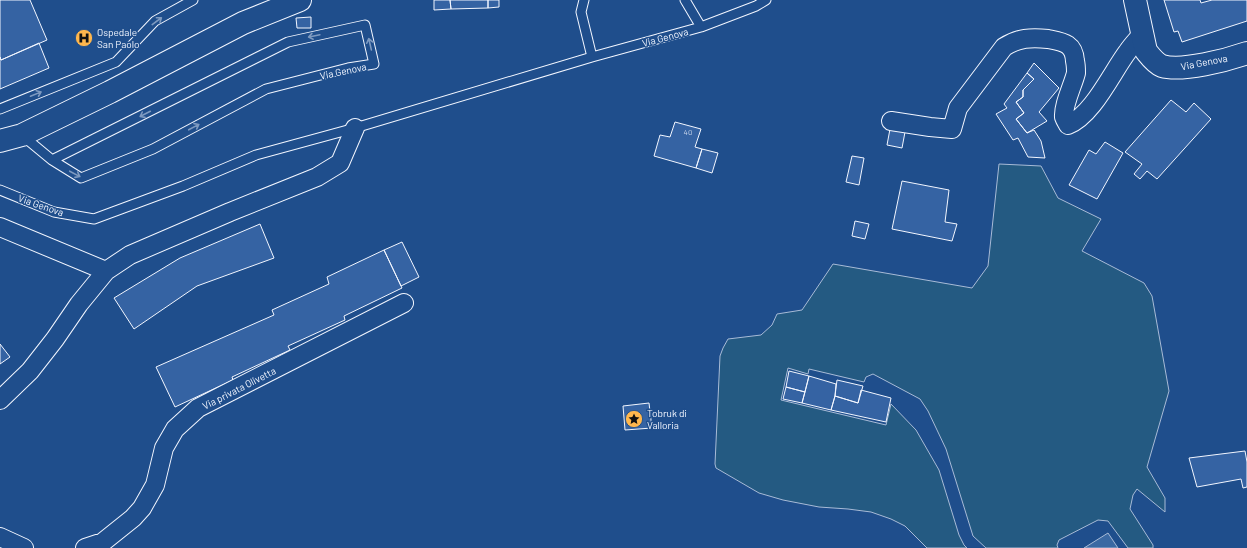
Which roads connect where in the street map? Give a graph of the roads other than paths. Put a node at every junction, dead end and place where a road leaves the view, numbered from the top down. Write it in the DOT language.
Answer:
graph roads {
  1 [pos="193,0"];
  2 [pos="300,0"];
  3 [pos="584,0"];
  4 [pos="685,0"];
  5 [pos="766,0"];
  6 [pos="1136,0"];
  7 [pos="701,27"];
  8 [pos="1142,34"];
  9 [pos="1247,53"];
  10 [pos="592,57"];
  11 [pos="0,109"];
  12 [pos="891,121"];
  13 [pos="355,128"];
  14 [pos="22,135"];
  15 [pos="0,141"];
  16 [pos="52,160"];
  17 [pos="0,190"];
  18 [pos="0,227"];
  19 [pos="106,271"];
  20 [pos="404,303"];
  21 [pos="0,400"];
  22 [pos="0,537"];
  23 [pos="24,548"];
  24 [pos="85,548"];
  11 -- 1 [label="lane, one-way"];
  2 -- 14 [label="street"];
  3 -- 10 [label="lane"];
  4 -- 7 [label="lane"];
  5 -- 7 [label="lane, Via Genova"];
  6 -- 8 [label="street, Via Genova"];
  7 -- 10 [label="lane, Via Genova"];
  8 -- 9 [label="street, Via Genova"];
  8 -- 12 [label="street"];
  10 -- 13 [label="lane, Via Genova"];
  13 -- 17 [label="lane, Via Genova"];
  13 -- 19 [label="street"];
  14 -- 15 [label="street"];
  14 -- 16 [label="lane, Via Genova"];
  16 -- 16 [label="lane, Via Genova, one-way"];
  18 -- 19 [label="street"];
  19 -- 21 [label="street"];
  20 -- 24 [label="street, Via privata Olivetta"];
  22 -- 23 [label="street"];
}
